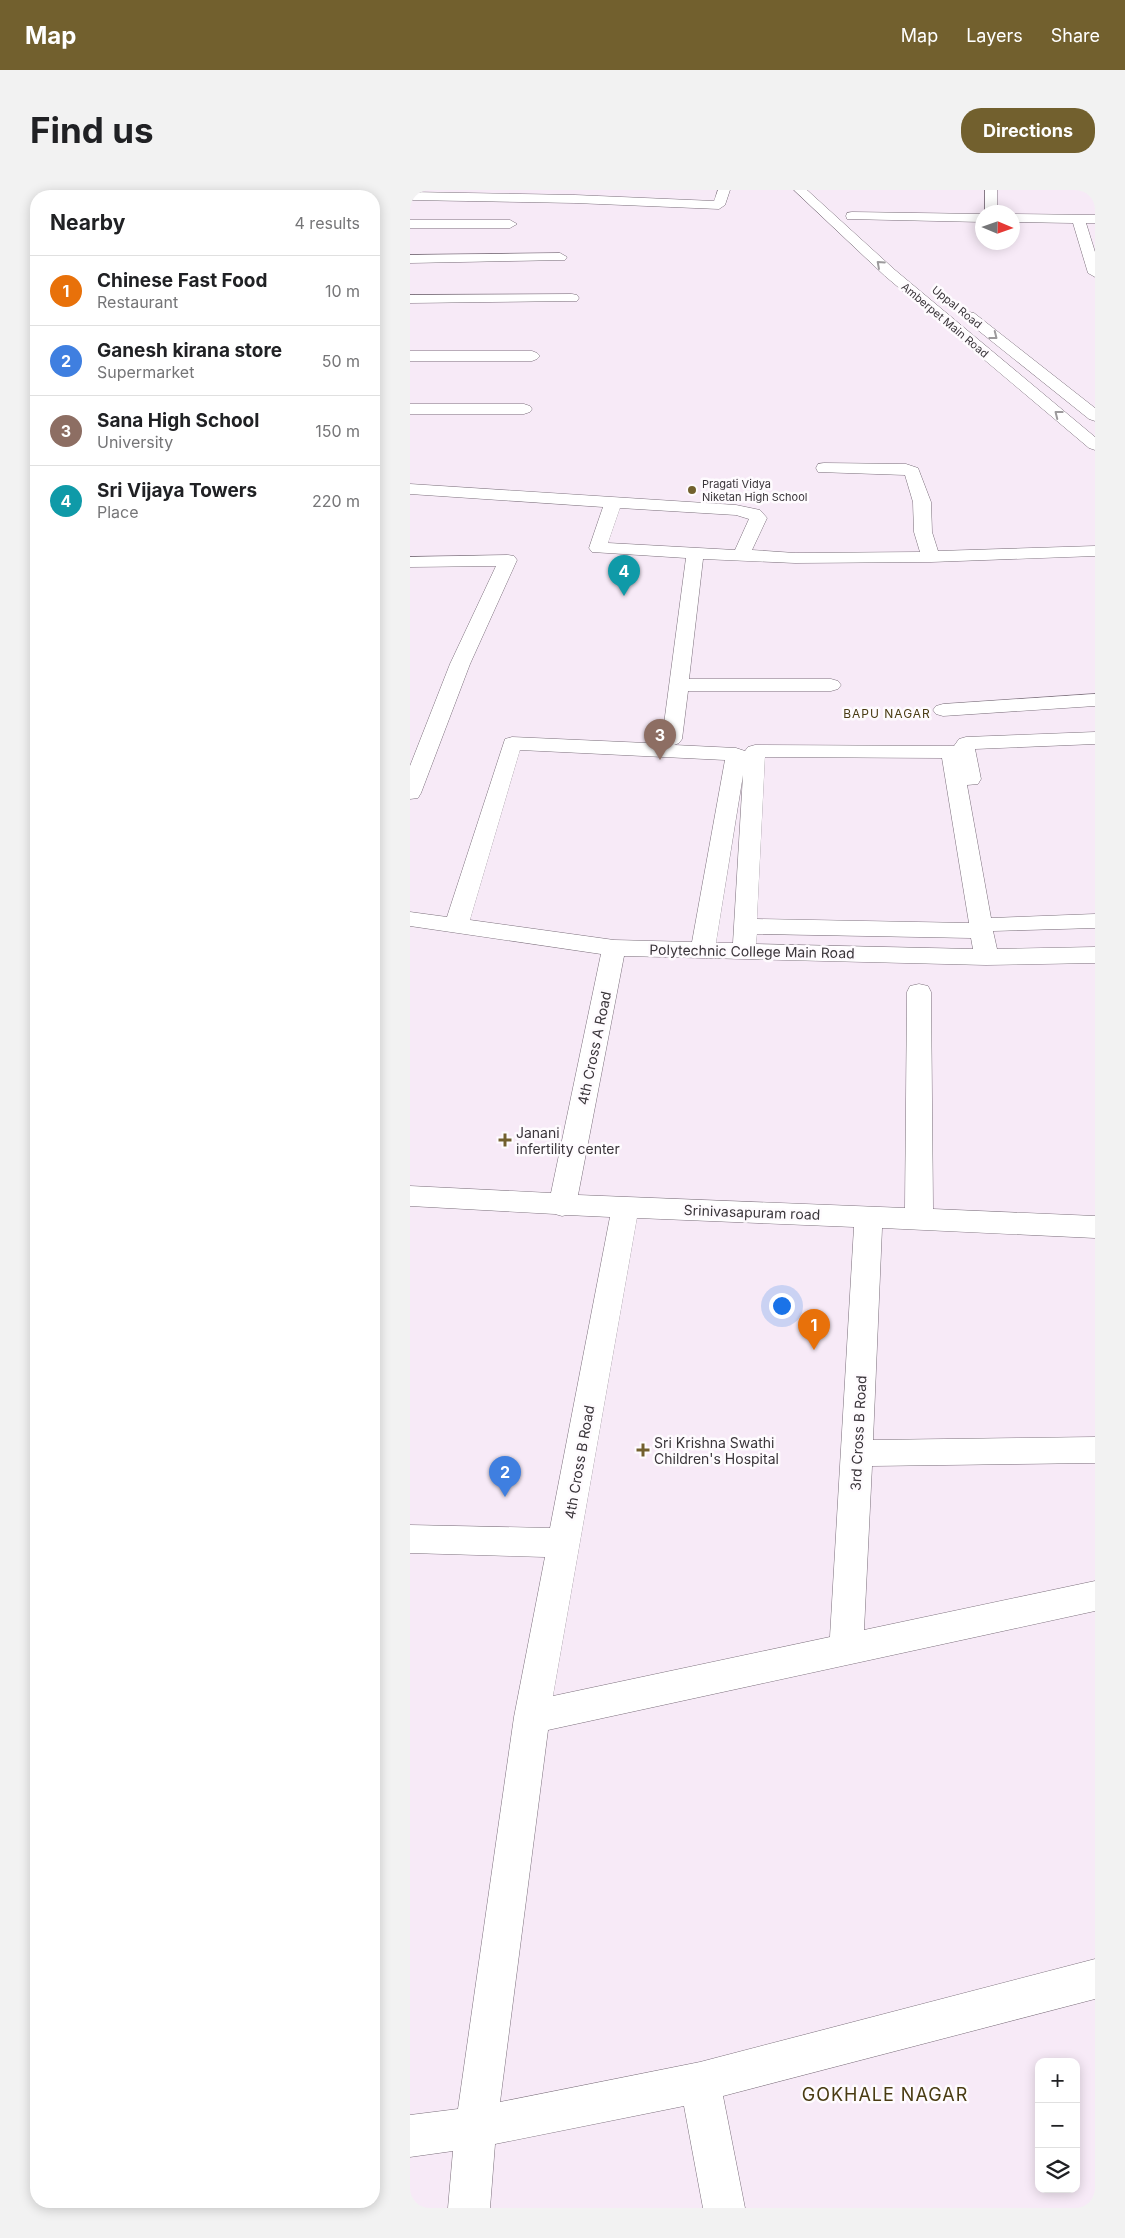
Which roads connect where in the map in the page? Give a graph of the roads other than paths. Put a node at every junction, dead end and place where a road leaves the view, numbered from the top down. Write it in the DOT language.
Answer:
graph roads {
  1 [pos="724,190"];
  2 [pos="800,190"];
  3 [pos="991,190"];
  4 [pos="576,194"];
  5 [pos="410,196"];
  6 [pos="839,203"];
  7 [pos="991,205"];
  8 [pos="852,216"];
  9 [pos="975,218"];
  10 [pos="1020,218"];
  11 [pos="1078,219"];
  12 [pos="1095,219"];
  13 [pos="410,224"];
  14 [pos="510,224"];
  15 [pos="865,228"];
  16 [pos="560,256"];
  17 [pos="410,259"];
  18 [pos="1095,272"];
  19 [pos="572,298"];
  20 [pos="410,299"];
  21 [pos="959,309"];
  22 [pos="410,356"];
  23 [pos="532,356"];
  24 [pos="524,408"];
  25 [pos="410,409"];
  26 [pos="1095,416"];
  27 [pos="1095,445"];
  28 [pos="824,468"];
  29 [pos="410,489"];
  30 [pos="613,501"];
  31 [pos="1095,551"];
  32 [pos="695,554"];
  33 [pos="741,556"];
  34 [pos="931,557"];
  35 [pos="410,562"];
  36 [pos="679,685"];
  37 [pos="831,685"];
  38 [pos="1095,700"];
  39 [pos="943,710"];
  40 [pos="1095,738"];
  41 [pos="672,739"];
  42 [pos="410,793"];
  43 [pos="410,919"];
  44 [pos="1095,921"];
  45 [pos="456,926"];
  46 [pos="746,926"];
  47 [pos="988,927"];
  48 [pos="614,948"];
  49 [pos="704,950"];
  50 [pos="744,951"];
  51 [pos="1095,955"];
  52 [pos="994,957"];
  53 [pos="919,992"];
  54 [pos="410,1196"];
  55 [pos="562,1206"];
  56 [pos="625,1208"];
  57 [pos="869,1216"];
  58 [pos="919,1218"];
  59 [pos="1095,1227"];
  60 [pos="1095,1450"];
  61 [pos="857,1453"];
  62 [pos="410,1539"];
  63 [pos="564,1543"];
  64 [pos="1095,1596"];
  65 [pos="846,1651"];
  66 [pos="532,1717"];
  67 [pos="1093,1985"];
  68 [pos="700,2082"];
  69 [pos="476,2127"];
  70 [pos="410,2136"];
  71 [pos="469,2208"];
  72 [pos="724,2208"];
  1 -- 4 [label="main road"];
  27 -- 2 [label="main road, Amberpet Main Road, one-way"];
  3 -- 7 [label="main road"];
  4 -- 5 [label="main road"];
  6 -- 8 [label="main road"];
  8 -- 9 [label="main road"];
  8 -- 15 [label="main road"];
  10 -- 11 [label="main road"];
  11 -- 12 [label="main road"];
  11 -- 18 [label="main road"];
  13 -- 14 [label="main road"];
  16 -- 17 [label="main road"];
  19 -- 20 [label="main road"];
  21 -- 26 [label="main road, Uppal Road, one-way"];
  22 -- 23 [label="main road"];
  24 -- 25 [label="main road"];
  28 -- 34 [label="main road"];
  29 -- 30 [label="main road"];
  30 -- 32 [label="main road"];
  30 -- 33 [label="main road"];
  31 -- 34 [label="main road"];
  32 -- 33 [label="main road"];
  32 -- 36 [label="main road"];
  33 -- 34 [label="main road"];
  35 -- 42 [label="main road"];
  36 -- 37 [label="main road"];
  36 -- 41 [label="main road"];
  38 -- 39 [label="main road"];
  40 -- 47 [label="main road"];
  43 -- 45 [label="main road, Polytechnic College Main Road"];
  44 -- 47 [label="main road"];
  45 -- 48 [label="main road, Polytechnic College Main Road"];
  45 -- 49 [label="main road"];
  46 -- 47 [label="main road"];
  46 -- 47 [label="main road"];
  46 -- 50 [label="main road"];
  47 -- 52 [label="main road"];
  48 -- 49 [label="main road, Polytechnic College Main Road"];
  48 -- 55 [label="main road, 4th Cross A Road"];
  49 -- 50 [label="main road, Polytechnic College Main Road"];
  50 -- 52 [label="main road, Polytechnic College Main Road"];
  51 -- 52 [label="main road, Polytechnic College Main Road"];
  53 -- 58 [label="main road"];
  54 -- 55 [label="main road, Srinivasapuram road"];
  55 -- 56 [label="main road, Srinivasapuram road"];
  56 -- 57 [label="main road, Srinivasapuram road"];
  56 -- 63 [label="main road, 4th Cross B Road"];
  57 -- 58 [label="main road, Srinivasapuram road"];
  57 -- 61 [label="main road, 3rd Cross B Road"];
  58 -- 59 [label="main road, Srinivasapuram road"];
  60 -- 61 [label="main road"];
  61 -- 65 [label="main road, 3rd Cross B Road"];
  62 -- 63 [label="main road"];
  63 -- 66 [label="main road, 4th Cross B Road"];
  64 -- 65 [label="main road"];
  65 -- 66 [label="main road"];
  66 -- 69 [label="main road, 4th Cross B Road"];
  67 -- 68 [label="main road"];
  68 -- 69 [label="main road"];
  68 -- 72 [label="main road"];
  69 -- 70 [label="main road"];
  69 -- 71 [label="main road, 4th Cross B Road"];
}
